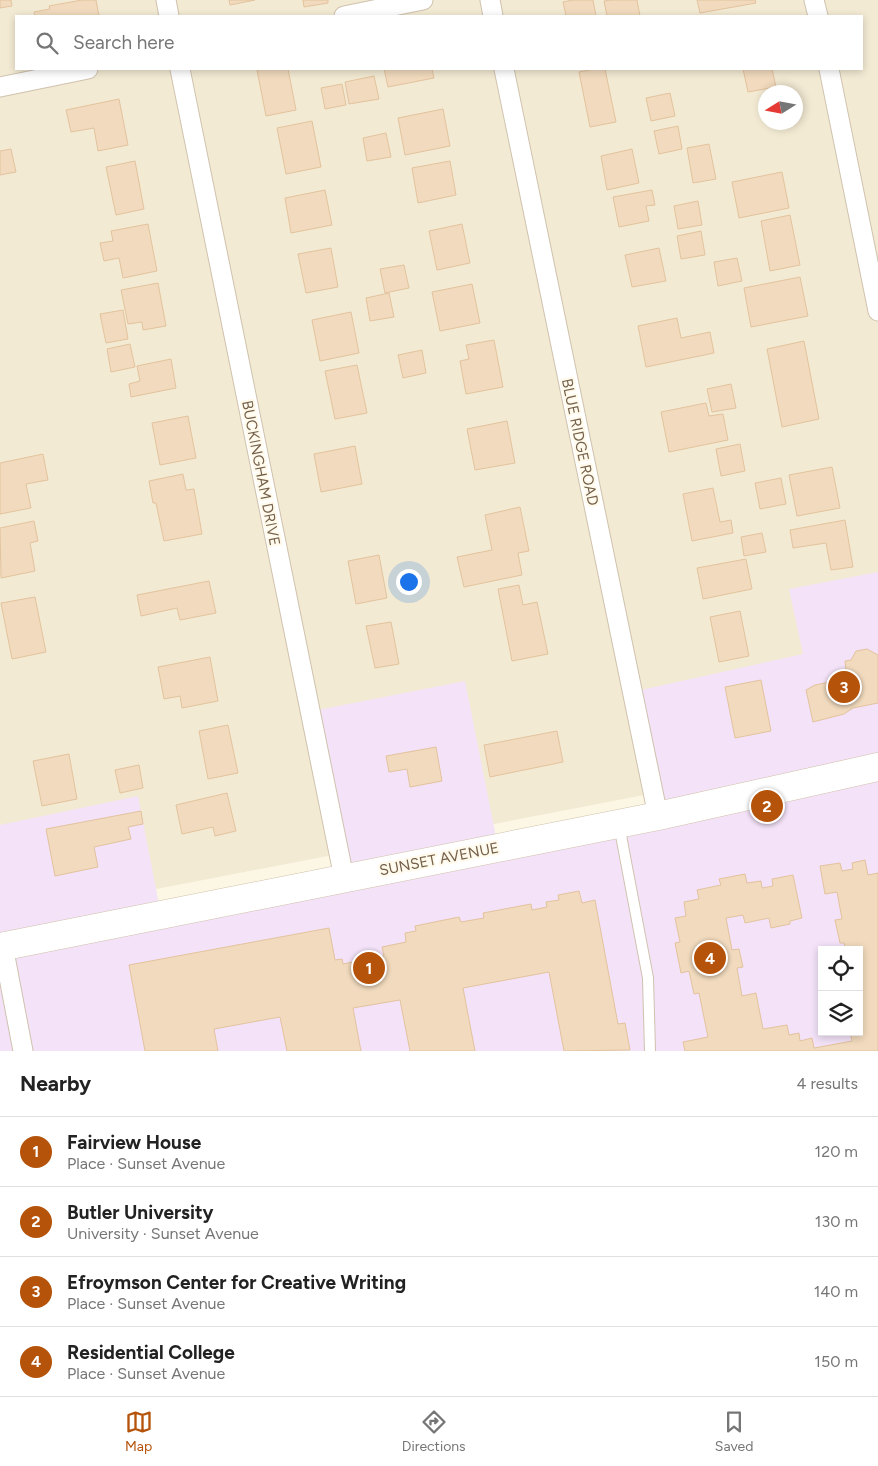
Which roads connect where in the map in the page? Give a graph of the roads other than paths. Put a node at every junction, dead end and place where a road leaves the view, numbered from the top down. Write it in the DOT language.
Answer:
graph roads {
  1 [pos="166,0"];
  2 [pos="422,0"];
  3 [pos="490,0"];
  4 [pos="814,0"];
  5 [pos="169,15"];
  6 [pos="349,15"];
  7 [pos="493,15"];
  8 [pos="818,15"];
  9 [pos="83,70"];
  10 [pos="180,70"];
  11 [pos="504,70"];
  12 [pos="828,70"];
  13 [pos="0,87"];
  14 [pos="878,311"];
  15 [pos="878,767"];
  16 [pos="822,781"];
  17 [pos="878,788"];
  18 [pos="658,816"];
  19 [pos="618,823"];
  20 [pos="344,878"];
  21 [pos="2,946"];
  22 [pos="23,1051"];
  23 [pos="650,1051"];
  1 -- 5 [label="street"];
  2 -- 6 [label="street"];
  3 -- 7 [label="street"];
  4 -- 8 [label="street"];
  9 -- 13 [label="street"];
  10 -- 20 [label="street, BUCKINGHAM DRIVE"];
  11 -- 18 [label="street, BLUE RIDGE ROAD"];
  12 -- 14 [label="street"];
  15 -- 16 [label="street, SUNSET AVENUE"];
  16 -- 17 [label="street"];
  16 -- 18 [label="street, SUNSET AVENUE"];
  18 -- 19 [label="street, SUNSET AVENUE"];
  19 -- 20 [label="street, SUNSET AVENUE"];
  19 -- 23 [label="lane"];
  20 -- 21 [label="street, SUNSET AVENUE"];
  21 -- 22 [label="street"];
}
